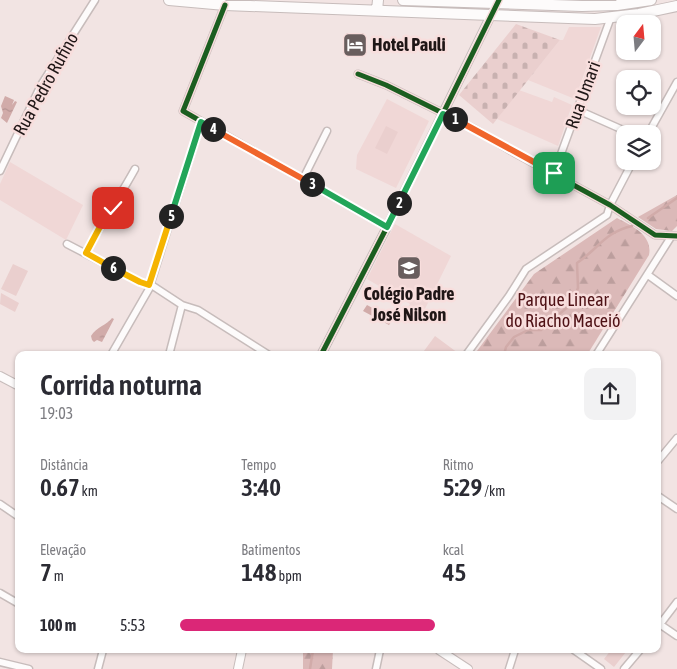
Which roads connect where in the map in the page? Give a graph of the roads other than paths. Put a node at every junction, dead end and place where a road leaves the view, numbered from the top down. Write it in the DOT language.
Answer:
graph roads {
  1 [pos="95,0"];
  2 [pos="169,0"];
  3 [pos="403,0"];
  4 [pos="650,0"];
  5 [pos="227,2"];
  6 [pos="498,2"];
  7 [pos="618,3"];
  8 [pos="378,5"];
  9 [pos="661,5"];
  10 [pos="677,6"];
  11 [pos="491,15"];
  12 [pos="612,17"];
  13 [pos="358,74"];
  14 [pos="677,82"];
  15 [pos="578,110"];
  16 [pos="443,114"];
  17 [pos="201,122"];
  18 [pos="653,125"];
  19 [pos="616,127"];
  20 [pos="327,131"];
  21 [pos="134,169"];
  22 [pos="0,170"];
  23 [pos="628,170"];
  24 [pos="554,173"];
  25 [pos="303,179"];
  26 [pos="610,205"];
  27 [pos="387,227"];
  28 [pos="674,236"];
  29 [pos="67,244"];
  30 [pos="86,253"];
  31 [pos="648,275"];
  32 [pos="149,285"];
  33 [pos="677,296"];
  34 [pos="182,305"];
  35 [pos="113,351"];
  36 [pos="170,351"];
  37 [pos="263,351"];
  38 [pos="323,351"];
  39 [pos="469,351"];
  40 [pos="599,351"];
  41 [pos="0,376"];
  42 [pos="15,384"];
  43 [pos="677,438"];
  44 [pos="661,457"];
  45 [pos="661,498"];
  46 [pos="0,504"];
  47 [pos="677,509"];
  48 [pos="15,514"];
  49 [pos="0,593"];
  50 [pos="15,602"];
  51 [pos="677,602"];
  52 [pos="661,621"];
  53 [pos="661,627"];
  54 [pos="677,636"];
  55 [pos="102,653"];
  56 [pos="241,653"];
  57 [pos="379,653"];
  58 [pos="444,653"];
  59 [pos="514,653"];
  60 [pos="578,653"];
  61 [pos="637,653"];
  62 [pos="0,662"];
  63 [pos="26,669"];
  64 [pos="98,669"];
  65 [pos="238,669"];
  66 [pos="376,669"];
  67 [pos="468,669"];
  68 [pos="509,669"];
  69 [pos="601,669"];
  70 [pos="624,669"];
  1 -- 22 [label="street, Rua Pedro Rufino"];
  2 -- 5 [label="main road"];
  3 -- 6 [label="main road"];
  4 -- 7 [label="main road"];
  5 -- 8 [label="main road"];
  5 -- 17 [label="street"];
  6 -- 7 [label="main road"];
  6 -- 11 [label="street"];
  8 -- 11 [label="main road"];
  9 -- 10 [label="main road"];
  9 -- 12 [label="main road"];
  11 -- 12 [label="main road"];
  11 -- 16 [label="street"];
  12 -- 15 [label="street, Rua Umari"];
  13 -- 16 [label="street"];
  14 -- 18 [label="street"];
  15 -- 19 [label="street"];
  15 -- 24 [label="street, Rua Umari"];
  16 -- 24 [label="street"];
  16 -- 27 [label="street"];
  17 -- 25 [label="street"];
  17 -- 32 [label="street"];
  20 -- 25 [label="street"];
  21 -- 30 [label="street"];
  23 -- 26 [label="street"];
  24 -- 26 [label="street"];
  25 -- 27 [label="street"];
  26 -- 28 [label="street"];
  26 -- 39 [label="street"];
  27 -- 38 [label="street"];
  28 -- 31 [label="street"];
  29 -- 30 [label="street"];
  30 -- 32 [label="street"];
  31 -- 33 [label="street"];
  31 -- 40 [label="street"];
  32 -- 34 [label="street"];
  32 -- 35 [label="street"];
  34 -- 36 [label="street"];
  34 -- 37 [label="street"];
  41 -- 42 [label="street"];
  43 -- 44 [label="street"];
  45 -- 47 [label="street"];
  46 -- 48 [label="street"];
  49 -- 50 [label="street"];
  51 -- 52 [label="street"];
  53 -- 54 [label="street"];
  55 -- 64 [label="street"];
  56 -- 65 [label="street"];
  57 -- 66 [label="street"];
  58 -- 67 [label="street"];
  59 -- 68 [label="street"];
  60 -- 69 [label="street"];
  61 -- 70 [label="street"];
  62 -- 63 [label="street"];
}
